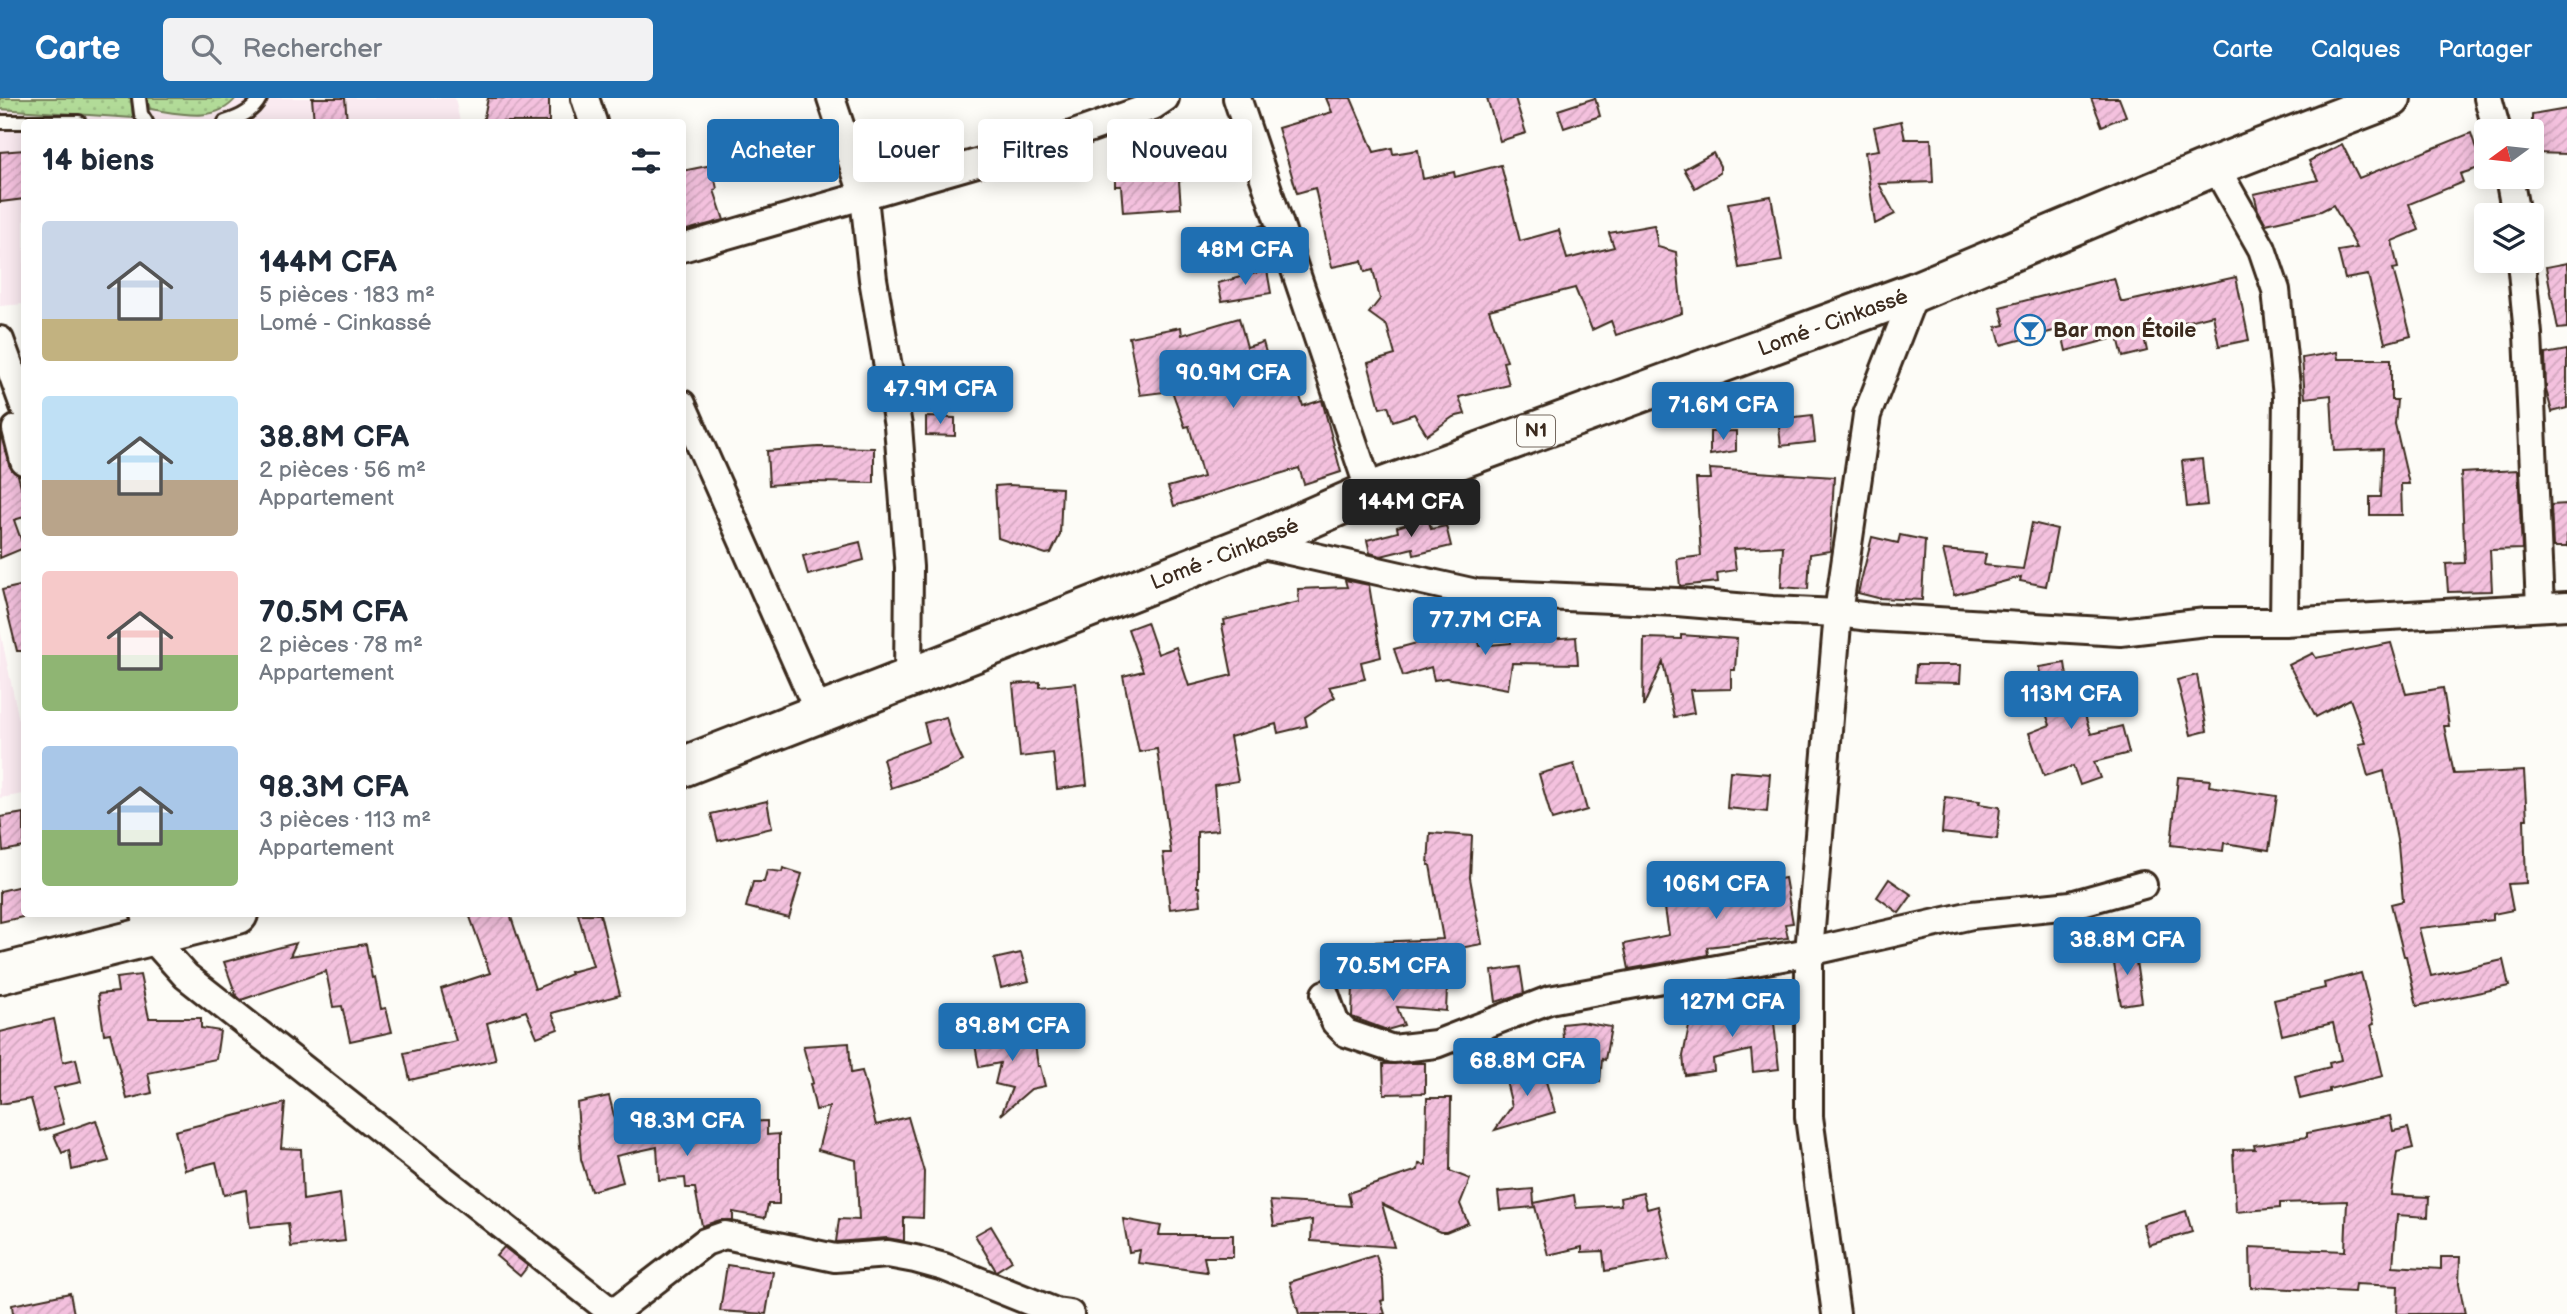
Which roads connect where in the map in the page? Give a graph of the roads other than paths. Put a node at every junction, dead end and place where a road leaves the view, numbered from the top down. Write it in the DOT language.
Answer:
graph roads {
  1 [pos="139,98"];
  2 [pos="260,98"];
  3 [pos="585,98"];
  4 [pos="831,98"];
  5 [pos="1165,98"];
  6 [pos="1237,98"];
  7 [pos="2391,98"];
  8 [pos="2488,98"];
  9 [pos="144,119"];
  10 [pos="236,119"];
  11 [pos="592,119"];
  12 [pos="2494,119"];
  13 [pos="0,122"];
  14 [pos="21,122"];
  15 [pos="2215,166"];
  16 [pos="864,197"];
  17 [pos="686,247"];
  18 [pos="2522,273"];
  19 [pos="1915,292"];
  20 [pos="0,340"];
  21 [pos="21,398"];
  22 [pos="686,413"];
  23 [pos="21,428"];
  24 [pos="21,449"];
  25 [pos="1370,492"];
  26 [pos="1254,543"];
  27 [pos="2567,606"];
  28 [pos="2540,607"];
  29 [pos="1838,613"];
  30 [pos="2284,622"];
  31 [pos="908,680"];
  32 [pos="819,713"];
  33 [pos="686,765"];
  34 [pos="2143,885"];
  35 [pos="213,917"];
  36 [pos="148,925"];
  37 [pos="1809,952"];
  38 [pos="0,974"];
  39 [pos="1325,994"];
  40 [pos="614,1314"];
  41 [pos="1070,1314"];
  42 [pos="1836,1314"];
  1 -- 9 [label="lane"];
  2 -- 10 [label="lane"];
  3 -- 11 [label="street"];
  4 -- 16 [label="street"];
  5 -- 16 [label="street"];
  6 -- 25 [label="street"];
  7 -- 15 [label="highway, Lomé - Cinkassé / N1"];
  8 -- 12 [label="street"];
  13 -- 14 [label="lane"];
  15 -- 19 [label="highway, Lomé - Cinkassé / N1"];
  15 -- 30 [label="street"];
  16 -- 17 [label="street"];
  16 -- 31 [label="street"];
  18 -- 28 [label="street"];
  19 -- 25 [label="highway, Lomé - Cinkassé / N1"];
  19 -- 29 [label="street"];
  20 -- 21 [label="street"];
  22 -- 32 [label="street"];
  23 -- 24 [label="street"];
  25 -- 26 [label="highway, Lomé - Cinkassé / N1"];
  26 -- 29 [label="street"];
  26 -- 31 [label="highway, Lomé - Cinkassé / N1"];
  27 -- 28 [label="street"];
  28 -- 30 [label="street"];
  29 -- 30 [label="street"];
  29 -- 37 [label="street"];
  31 -- 32 [label="highway, Lomé - Cinkassé / N1"];
  32 -- 33 [label="highway, Lomé - Cinkassé / N1"];
  34 -- 37 [label="street"];
  35 -- 36 [label="highway"];
  36 -- 38 [label="highway"];
  36 -- 40 [label="street"];
  37 -- 39 [label="street"];
  37 -- 42 [label="street"];
  40 -- 41 [label="street"];
}
